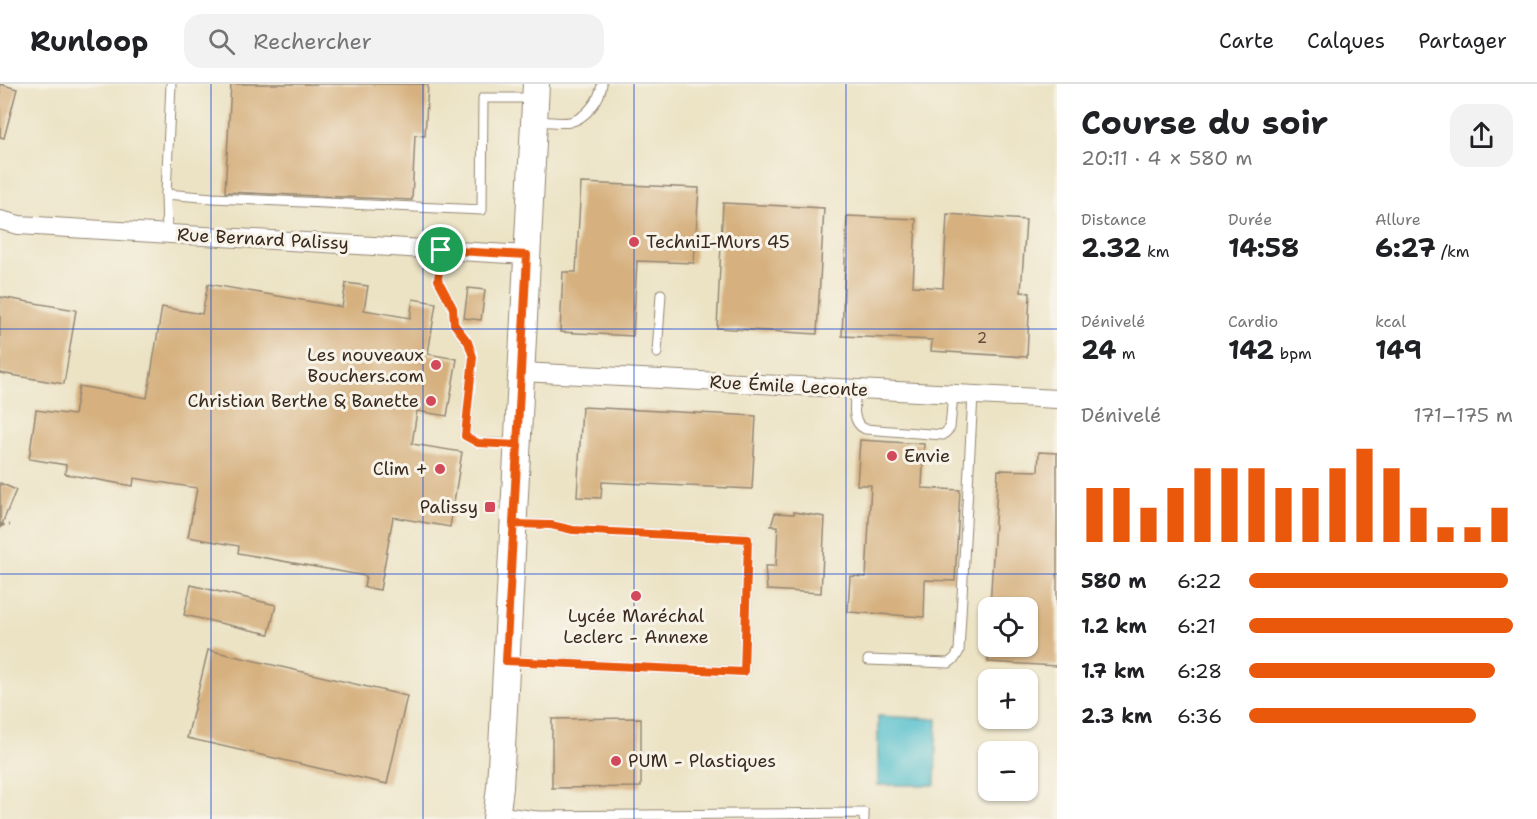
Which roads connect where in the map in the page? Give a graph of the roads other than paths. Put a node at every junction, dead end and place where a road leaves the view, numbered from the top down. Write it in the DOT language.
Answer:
graph roads {
  1 [pos="171,84"];
  2 [pos="602,84"];
  3 [pos="535,101"];
  4 [pos="166,194"];
  5 [pos="0,220"];
  6 [pos="167,234"];
  7 [pos="441,250"];
  8 [pos="527,255"];
  9 [pos="661,294"];
  10 [pos="657,353"];
  11 [pos="521,372"];
  12 [pos="856,389"];
  13 [pos="953,394"];
  14 [pos="973,395"];
  15 [pos="1057,399"];
  16 [pos="518,445"];
  17 [pos="513,524"];
  18 [pos="868,660"];
  19 [pos="506,661"];
  20 [pos="497,815"];
  21 [pos="537,818"];
  22 [pos="864,819"];
  1 -- 4 [label="lane"];
  2 -- 3 [label="lane"];
  3 -- 4 [label="lane"];
  3 -- 8 [label="street"];
  4 -- 6 [label="lane"];
  5 -- 6 [label="street, Rue Bernard Palissy"];
  6 -- 7 [label="street, Rue Bernard Palissy"];
  7 -- 8 [label="street, Rue Bernard Palissy"];
  7 -- 16 [label="lane"];
  8 -- 11 [label="street"];
  9 -- 10 [label="lane"];
  11 -- 12 [label="street, Rue Émile Leconte"];
  11 -- 16 [label="street"];
  12 -- 13 [label="street, Rue Émile Leconte"];
  12 -- 13 [label="lane"];
  13 -- 14 [label="street, Rue Émile Leconte"];
  14 -- 15 [label="street, Rue Émile Leconte"];
  14 -- 18 [label="lane"];
  16 -- 17 [label="street"];
  17 -- 19 [label="street"];
  17 -- 19 [label="lane"];
  19 -- 20 [label="street"];
  20 -- 21 [label="lane"];
  21 -- 22 [label="lane"];
}
